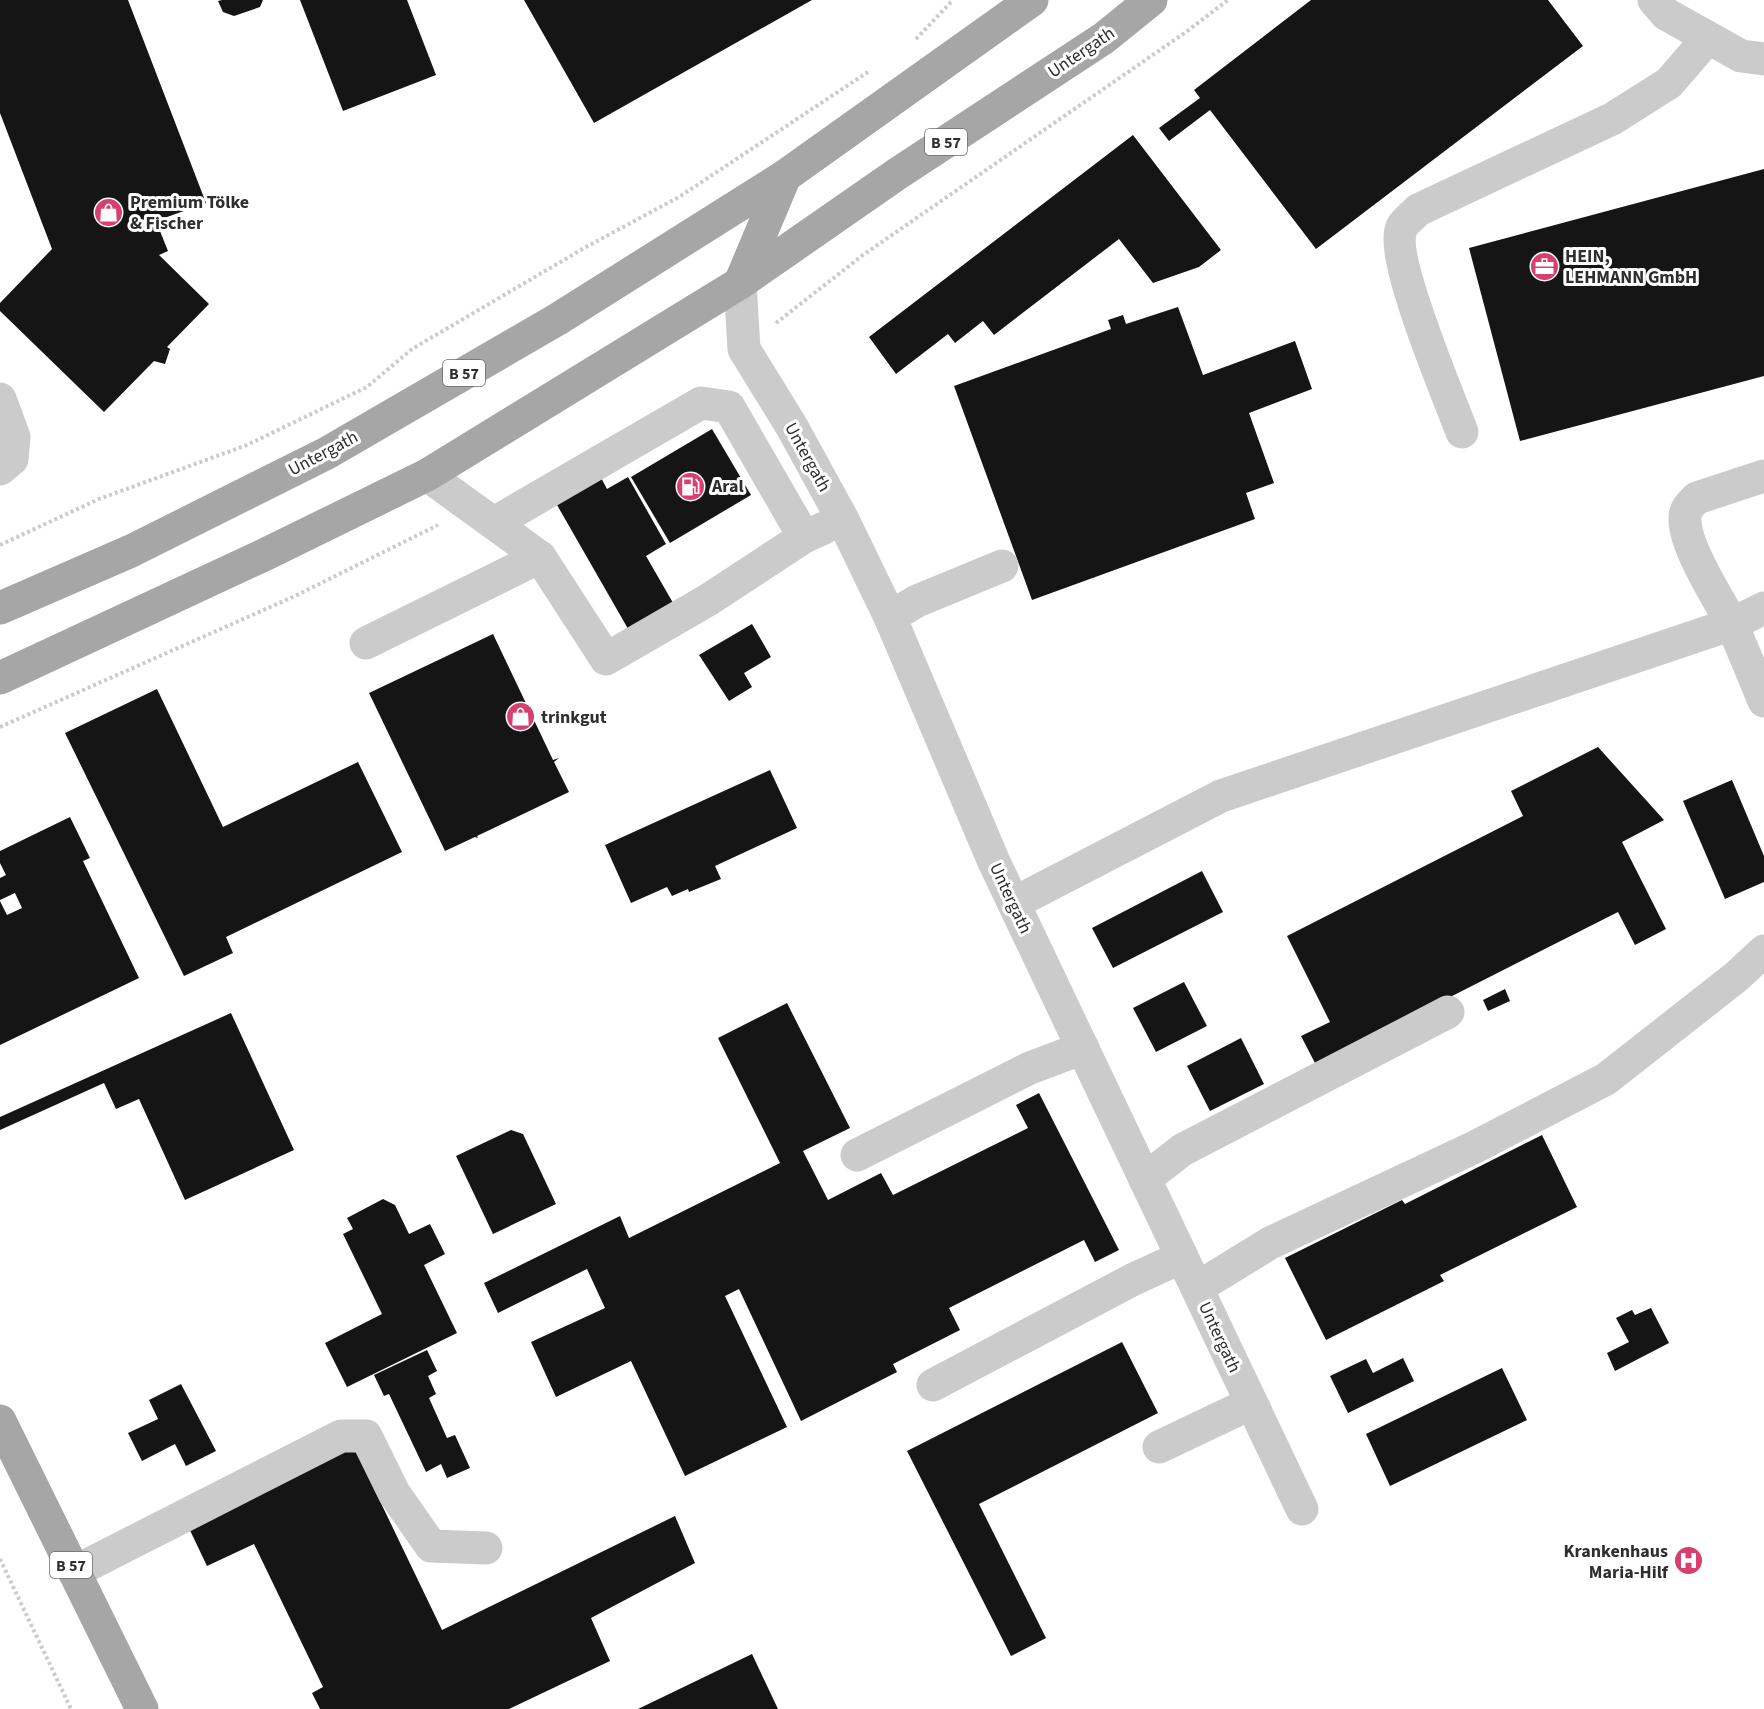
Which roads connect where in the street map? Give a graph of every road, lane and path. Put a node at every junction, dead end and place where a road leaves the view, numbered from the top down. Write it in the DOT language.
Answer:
graph roads {
  1 [pos="952,0"];
  2 [pos="1032,0"];
  3 [pos="1151,0"];
  4 [pos="1654,0"];
  5 [pos="1708,38"];
  6 [pos="912,43"];
  7 [pos="1764,59"];
  8 [pos="873,68"];
  9 [pos="785,176"];
  10 [pos="740,284"];
  11 [pos="0,399"];
  12 [pos="1462,432"];
  13 [pos="0,469"];
  14 [pos="427,475"];
  15 [pos="1764,476"];
  16 [pos="843,520"];
  17 [pos="494,523"];
  18 [pos="804,537"];
  19 [pos="0,545"];
  20 [pos="540,557"];
  21 [pos="1002,566"];
  22 [pos="0,608"];
  23 [pos="1764,608"];
  24 [pos="890,617"];
  25 [pos="1732,624"];
  26 [pos="366,643"];
  27 [pos="0,678"];
  28 [pos="1764,702"];
  29 [pos="1014,903"];
  30 [pos="1764,951"];
  31 [pos="1448,1012"];
  32 [pos="1083,1048"];
  33 [pos="857,1155"];
  34 [pos="1145,1179"];
  35 [pos="1182,1257"];
  36 [pos="1197,1288"];
  37 [pos="933,1385"];
  38 [pos="1255,1410"];
  39 [pos="0,1421"];
  40 [pos="1160,1447"];
  41 [pos="1302,1509"];
  42 [pos="486,1548"];
  43 [pos="0,1559"];
  44 [pos="74,1572"];
  45 [pos="71,1709"];
  46 [pos="142,1709"];
  1 -- 6 [label="path"];
  2 -- 9 [label="main road, Untergath / B 57"];
  3 -- 10 [label="main road, Untergath / B 57"];
  4 -- 5 [label="street"];
  5 -- 7 [label="street"];
  5 -- 12 [label="street"];
  8 -- 19 [label="path"];
  9 -- 10 [label="main road, Untergath"];
  9 -- 22 [label="main road, Untergath / B 57"];
  10 -- 14 [label="main road, Untergath / B 57"];
  10 -- 16 [label="street, Untergath"];
  11 -- 13 [label="street"];
  14 -- 17 [label="street"];
  14 -- 27 [label="main road, Untergath / B 57"];
  15 -- 25 [label="street"];
  16 -- 18 [label="street"];
  16 -- 24 [label="street, Untergath"];
  17 -- 18 [label="street"];
  17 -- 20 [label="street"];
  18 -- 20 [label="street"];
  20 -- 26 [label="street"];
  21 -- 24 [label="street"];
  23 -- 25 [label="street"];
  24 -- 29 [label="street, Untergath"];
  25 -- 28 [label="street"];
  25 -- 29 [label="street"];
  29 -- 32 [label="street, Untergath"];
  30 -- 36 [label="street"];
  31 -- 34 [label="street"];
  32 -- 33 [label="street"];
  32 -- 34 [label="street, Untergath"];
  34 -- 35 [label="street, Untergath"];
  35 -- 36 [label="street, Untergath"];
  35 -- 37 [label="street"];
  36 -- 38 [label="street, Untergath"];
  38 -- 40 [label="street"];
  38 -- 41 [label="street, Untergath"];
  39 -- 44 [label="main road, B 57"];
  42 -- 44 [label="street"];
  43 -- 45 [label="path"];
  44 -- 46 [label="main road, B 57"];
}
